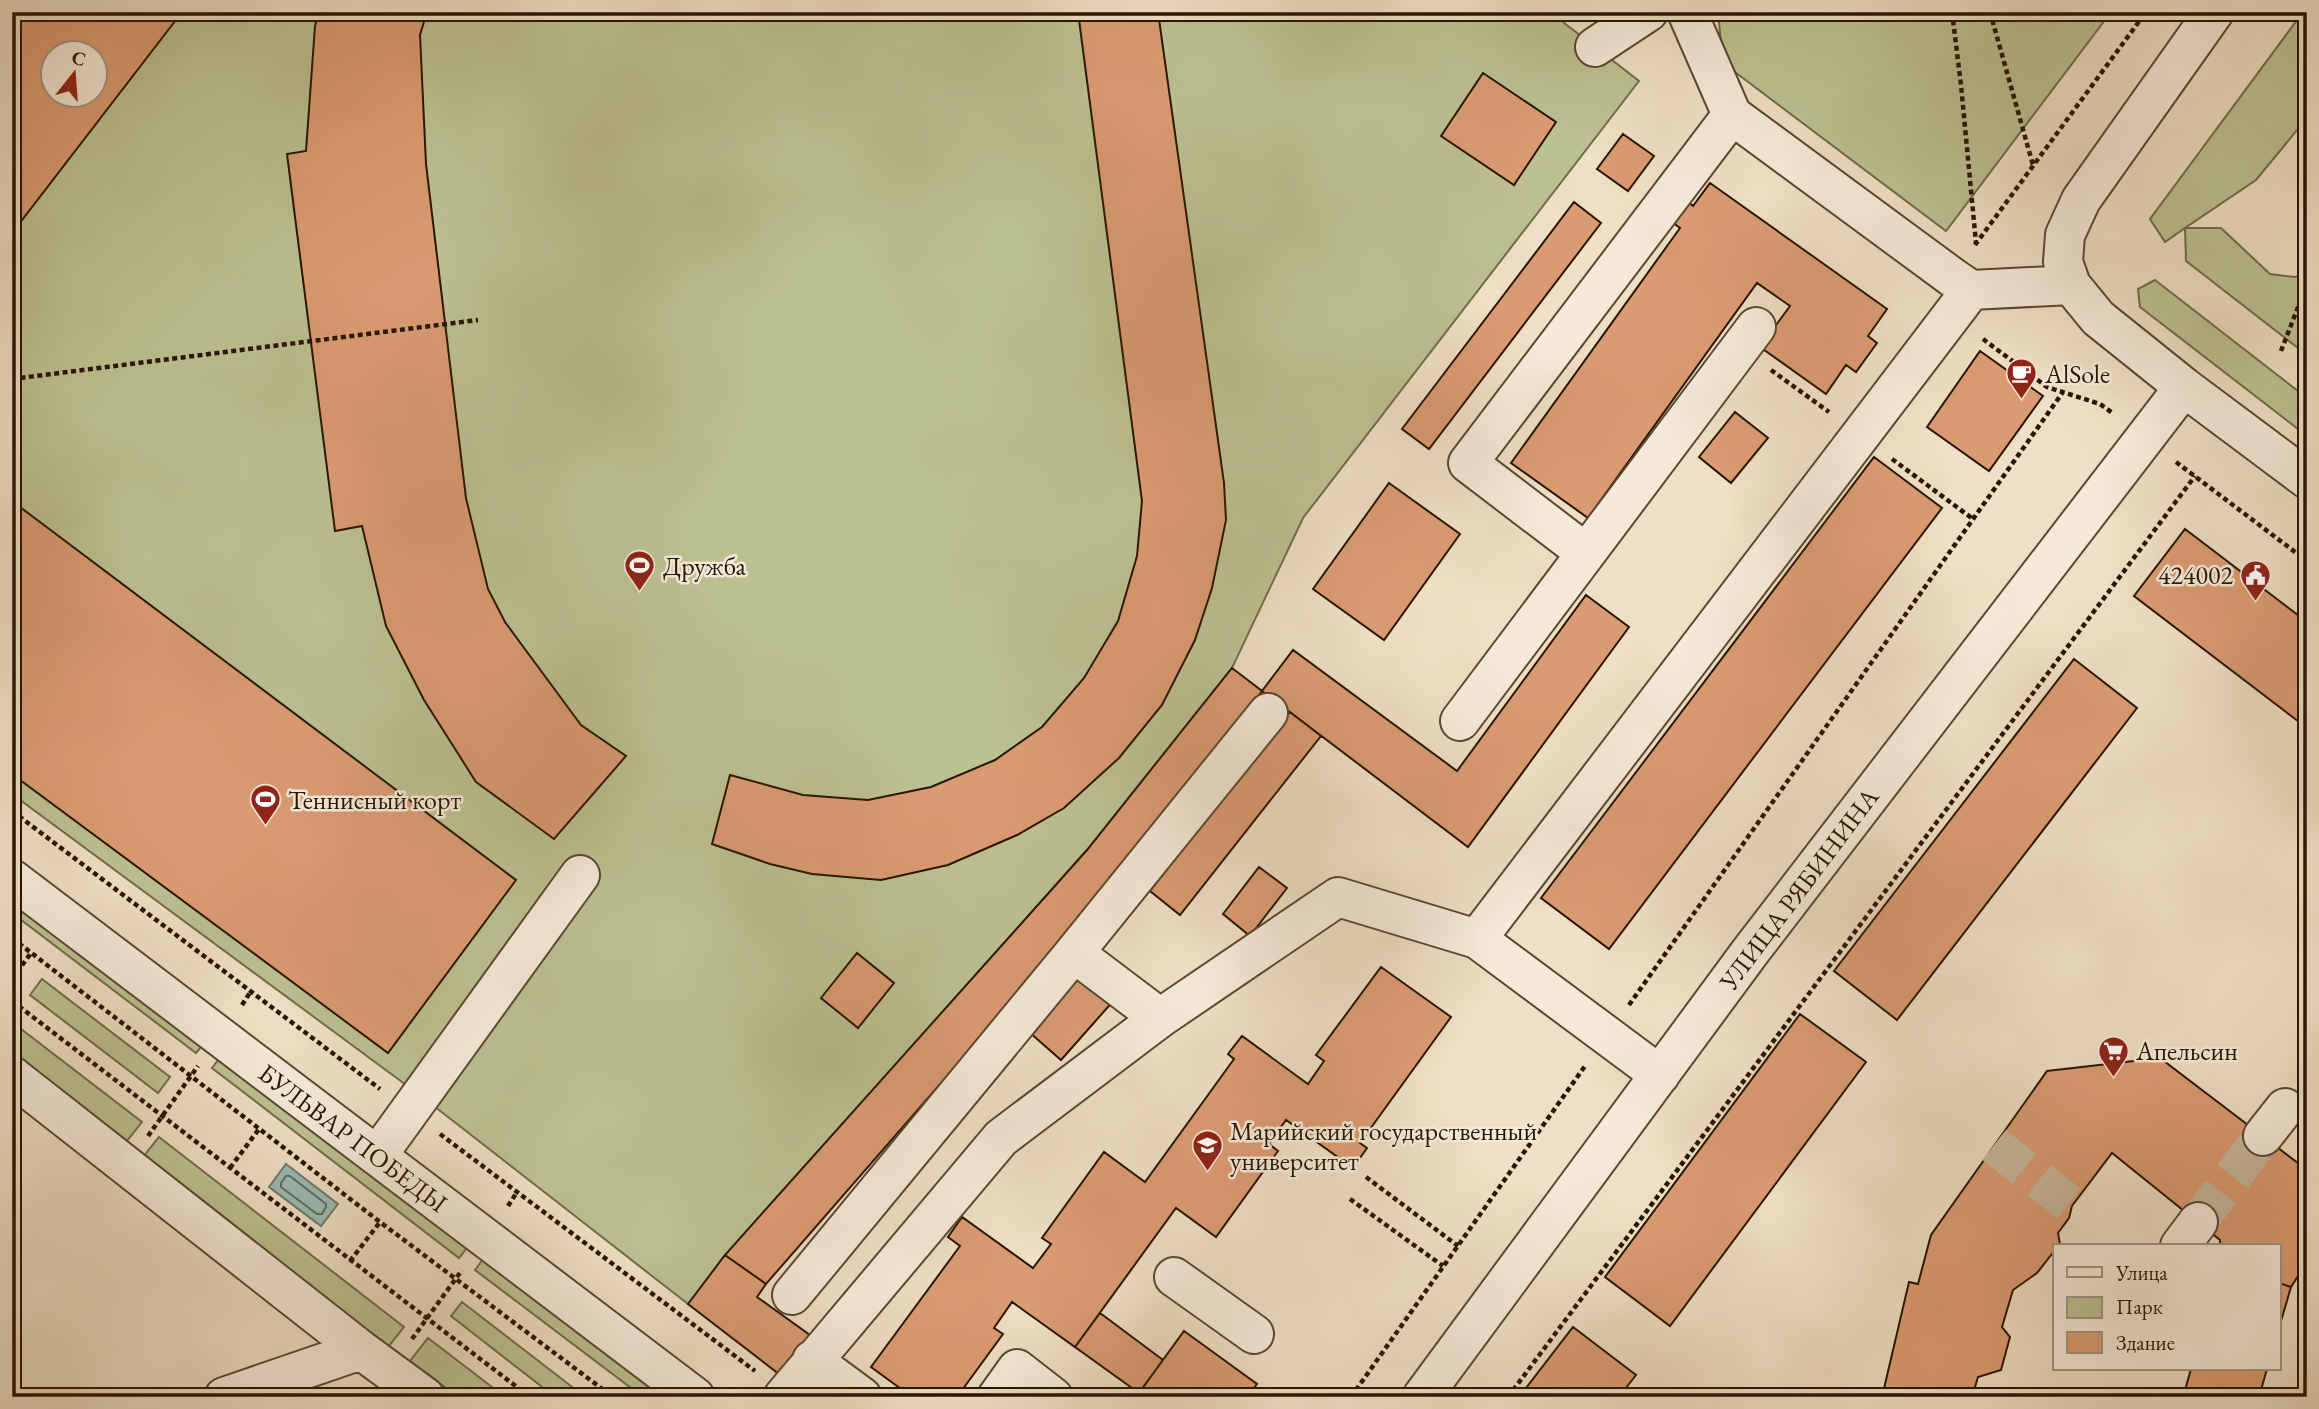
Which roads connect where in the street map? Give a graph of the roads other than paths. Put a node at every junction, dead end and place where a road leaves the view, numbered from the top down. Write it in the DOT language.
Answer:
graph roads {
  1 [pos="1648,12"];
  2 [pos="1687,12"];
  3 [pos="2214,12"];
  4 [pos="1595,47"];
  5 [pos="1732,115"];
  6 [pos="1962,283"];
  7 [pos="2071,285"];
  8 [pos="1748,337"];
  9 [pos="2184,387"];
  10 [pos="2307,479"];
  11 [pos="1586,553"];
  12 [pos="1268,713"];
  13 [pos="1460,721"];
  14 [pos="580,875"];
  15 [pos="12,879"];
  16 [pos="1477,939"];
  17 [pos="1074,953"];
  18 [pos="1160,1018"];
  19 [pos="1660,1075"];
  20 [pos="12,1076"];
  21 [pos="377,1156"];
  22 [pos="1174,1277"];
  23 [pos="792,1295"];
  24 [pos="1254,1334"];
  25 [pos="375,1360"];
  26 [pos="812,1360"];
  27 [pos="224,1397"];
  28 [pos="425,1397"];
  29 [pos="695,1397"];
  30 [pos="783,1397"];
  31 [pos="862,1397"];
  32 [pos="997,1397"];
  33 [pos="1053,1397"];
  34 [pos="1422,1397"];
  1 -- 4 [label="street"];
  2 -- 5 [label="street"];
  3 -- 7 [label="street"];
  5 -- 6 [label="street"];
  5 -- 11 [label="street"];
  6 -- 7 [label="street"];
  6 -- 16 [label="street"];
  7 -- 9 [label="street"];
  8 -- 11 [label="street"];
  9 -- 10 [label="street"];
  9 -- 19 [label="street, УЛИЦА РЯБИНИНА"];
  11 -- 13 [label="street"];
  12 -- 17 [label="street"];
  14 -- 21 [label="street"];
  15 -- 21 [label="street, БУЛЬВАР ПОБЕДЫ"];
  16 -- 18 [label="street"];
  16 -- 19 [label="street"];
  17 -- 18 [label="street"];
  17 -- 23 [label="street"];
  18 -- 26 [label="street"];
  19 -- 34 [label="street, УЛИЦА РЯБИНИНА"];
  20 -- 25 [label="street"];
  21 -- 29 [label="street, БУЛЬВАР ПОБЕДЫ"];
  22 -- 24 [label="street"];
  25 -- 27 [label="street"];
  25 -- 28 [label="street"];
  26 -- 30 [label="street"];
  26 -- 31 [label="street"];
  32 -- 33 [label="street"];
}
